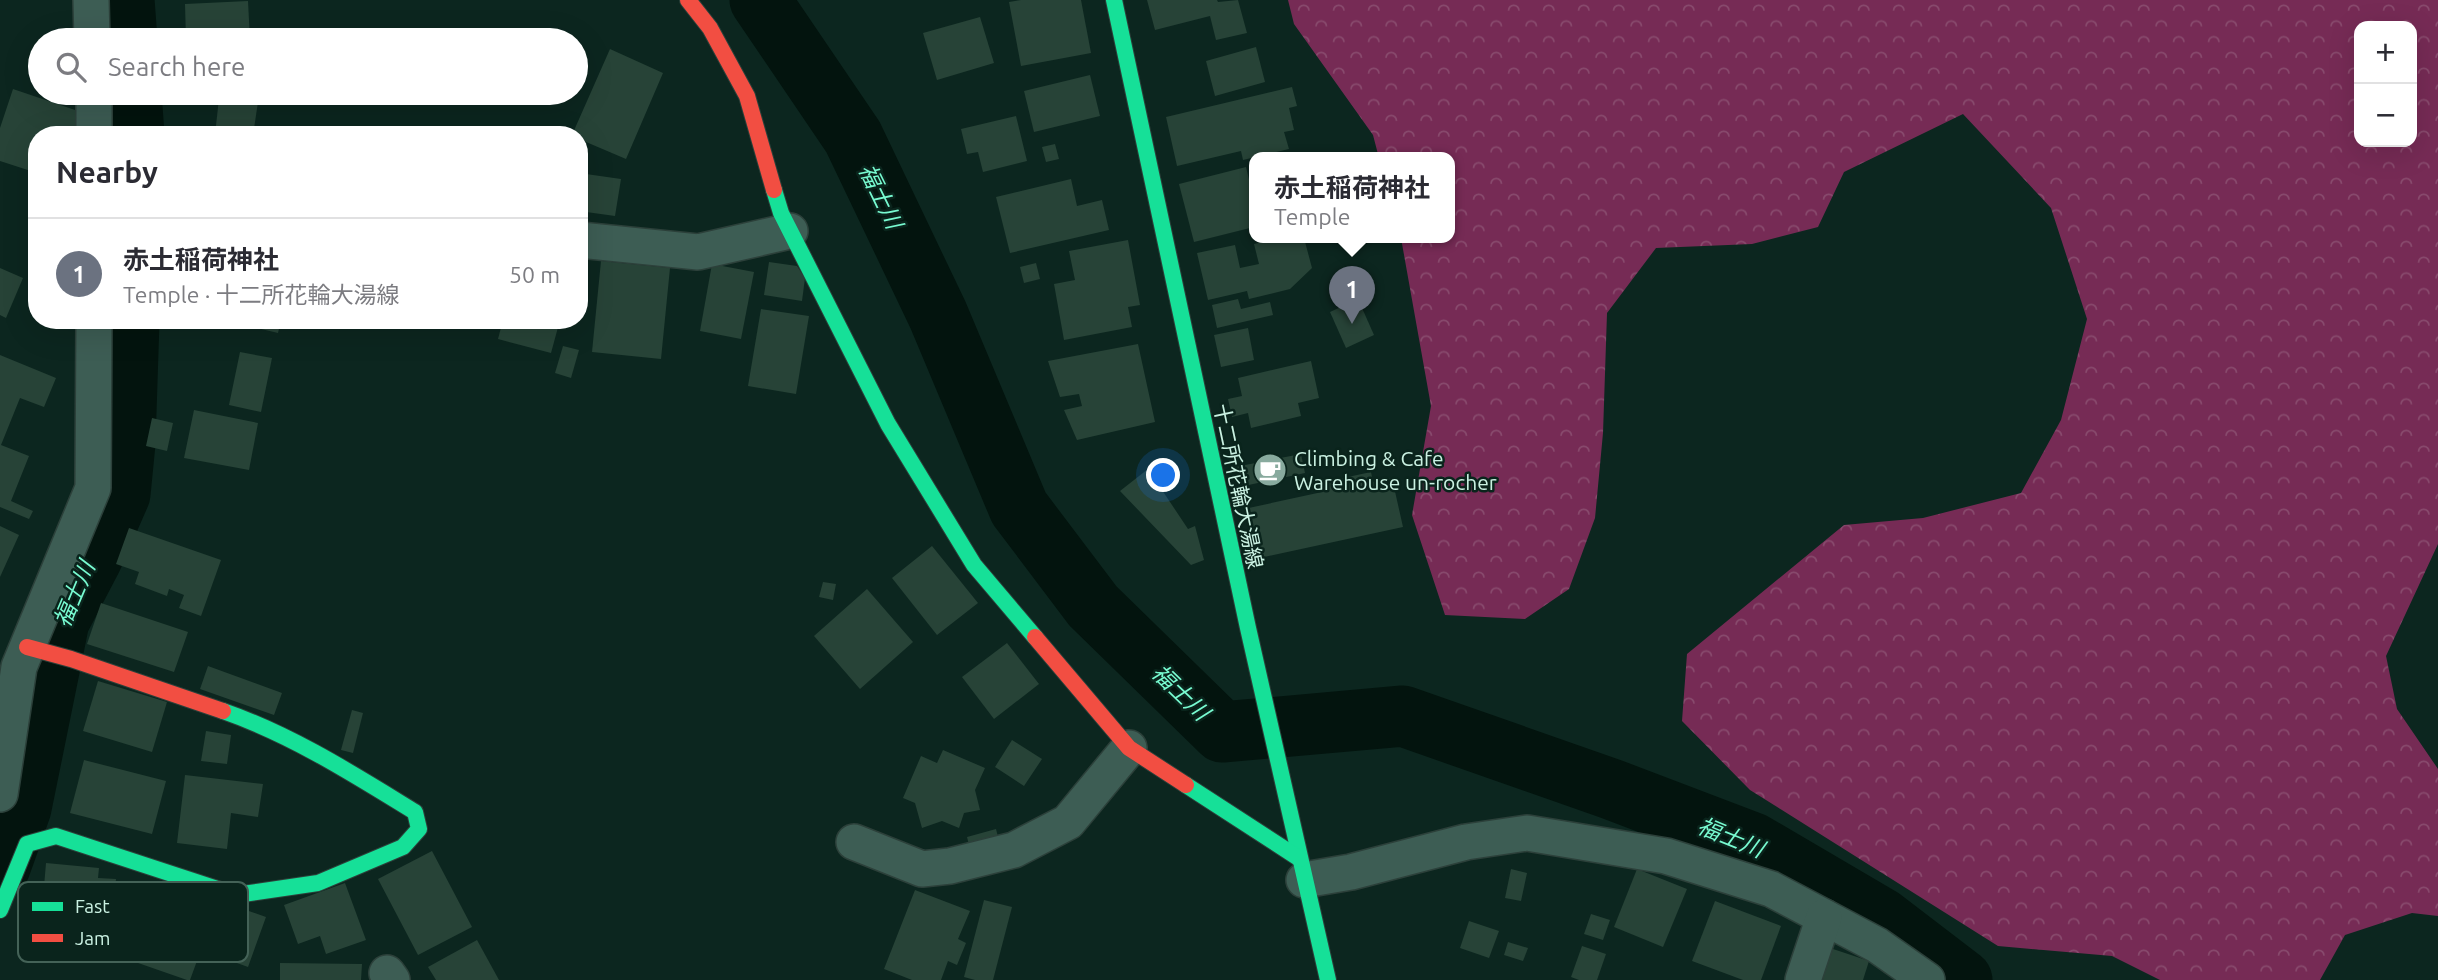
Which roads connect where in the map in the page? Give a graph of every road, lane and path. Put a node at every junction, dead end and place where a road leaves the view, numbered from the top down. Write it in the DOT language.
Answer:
graph roads {
  1 [pos="91,0"];
  2 [pos="688,0"];
  3 [pos="1114,0"];
  4 [pos="92,28"];
  5 [pos="94,105"];
  6 [pos="94,126"];
  7 [pos="790,231"];
  8 [pos="588,241"];
  9 [pos="94,329"];
  10 [pos="15,658"];
  11 [pos="1129,748"];
  12 [pos="0,794"];
  13 [pos="854,842"];
  14 [pos="1302,869"];
  15 [pos="197,882"];
  16 [pos="248,893"];
  17 [pos="0,910"];
  18 [pos="1824,917"];
  19 [pos="1328,980"];
  20 [pos="1803,980"];
  21 [pos="1927,980"];
  1 -- 4 [label="street"];
  2 -- 7 [label="street"];
  3 -- 14 [label="street, 十二所花輪大湯線"];
  5 -- 6 [label="street"];
  7 -- 8 [label="street"];
  7 -- 11 [label="street"];
  9 -- 10 [label="street"];
  10 -- 12 [label="street"];
  10 -- 16 [label="street"];
  11 -- 13 [label="street"];
  11 -- 14 [label="street"];
  14 -- 18 [label="street"];
  14 -- 19 [label="street, 十二所花輪大湯線"];
  15 -- 17 [label="street"];
  18 -- 20 [label="street"];
  18 -- 21 [label="street"];
}
